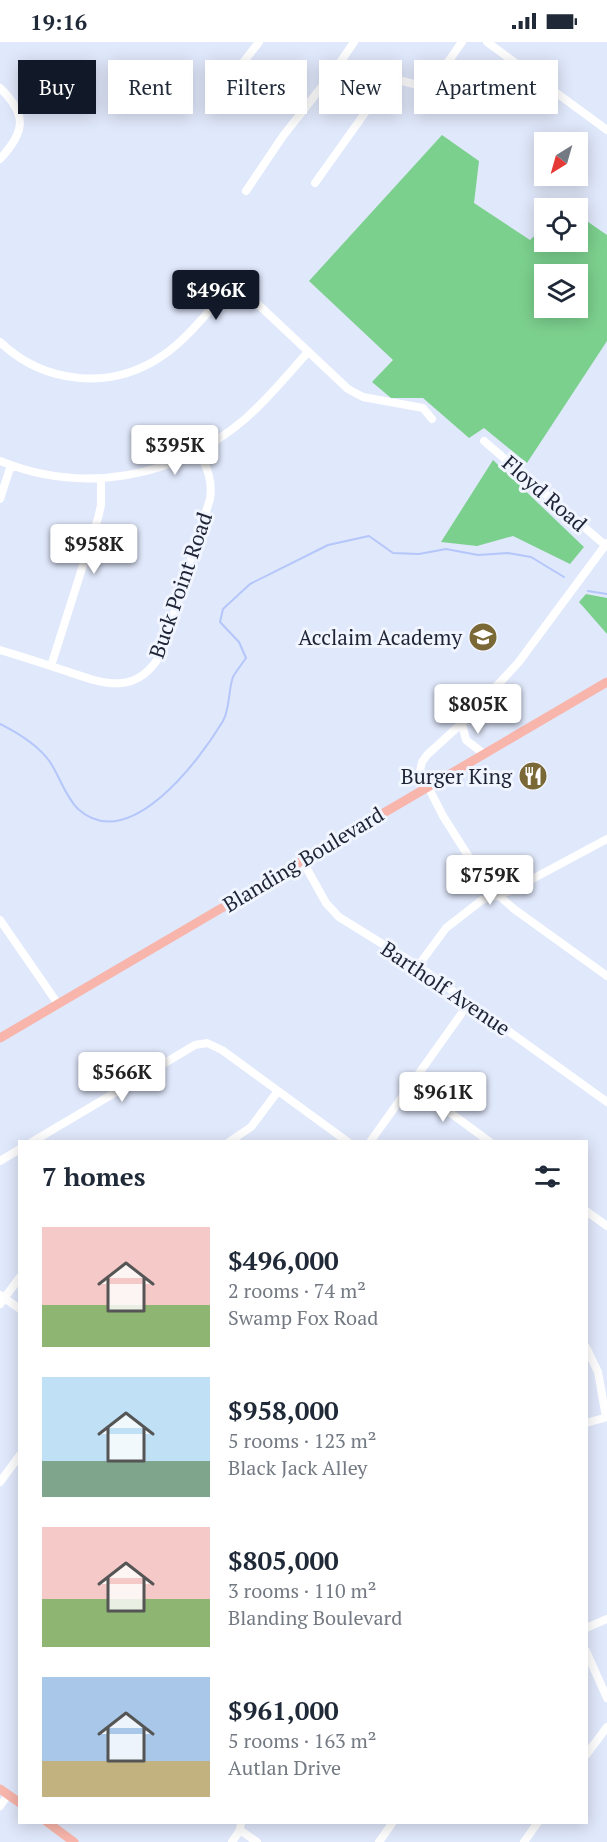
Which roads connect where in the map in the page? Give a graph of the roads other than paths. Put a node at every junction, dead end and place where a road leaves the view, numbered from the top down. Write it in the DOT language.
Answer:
graph roads {
  1 [pos="259,42"];
  2 [pos="354,42"];
  3 [pos="462,42"];
  4 [pos="487,42"];
  5 [pos="246,60"];
  6 [pos="0,88"];
  7 [pos="607,130"];
  8 [pos="0,159"];
  9 [pos="315,183"];
  10 [pos="246,191"];
  11 [pos="0,342"];
  12 [pos="308,352"];
  13 [pos="432,419"];
  14 [pos="484,441"];
  15 [pos="199,451"];
  16 [pos="0,461"];
  17 [pos="11,465"];
  18 [pos="101,479"];
  19 [pos="0,499"];
  20 [pos="606,544"];
  21 [pos="0,650"];
  22 [pos="51,666"];
  23 [pos="607,682"];
  24 [pos="462,724"];
  25 [pos="484,754"];
  26 [pos="427,787"];
  27 [pos="607,839"];
  28 [pos="302,860"];
  29 [pos="498,895"];
  30 [pos="0,920"];
  31 [pos="418,966"];
  32 [pos="607,976"];
  33 [pos="469,1003"];
  34 [pos="58,1004"];
  35 [pos="0,1038"];
  36 [pos="411,1084"];
  37 [pos="278,1091"];
  38 [pos="607,1102"];
  39 [pos="35,1140"];
  40 [pos="232,1140"];
  41 [pos="345,1140"];
  42 [pos="371,1140"];
  43 [pos="487,1140"];
  44 [pos="18,1150"];
  45 [pos="0,1161"];
  46 [pos="588,1212"];
  47 [pos="607,1226"];
  48 [pos="18,1280"];
  49 [pos="1,1299"];
  50 [pos="18,1308"];
  51 [pos="588,1351"];
  52 [pos="607,1417"];
  53 [pos="588,1422"];
  54 [pos="18,1458"];
  55 [pos="0,1482"];
  56 [pos="607,1619"];
  57 [pos="588,1627"];
  58 [pos="588,1655"];
  59 [pos="607,1698"];
  60 [pos="607,1727"];
  61 [pos="588,1752"];
  62 [pos="4,1792"];
  63 [pos="18,1802"];
  64 [pos="0,1806"];
  65 [pos="50,1824"];
  66 [pos="392,1824"];
  67 [pos="537,1824"];
  68 [pos="241,1826"];
  69 [pos="74,1842"];
  70 [pos="232,1842"];
  71 [pos="257,1842"];
  72 [pos="379,1842"];
  73 [pos="524,1842"];
  1 -- 5 [label="street"];
  2 -- 10 [label="street"];
  3 -- 9 [label="street"];
  4 -- 7 [label="street"];
  6 -- 8 [label="street"];
  11 -- 12 [label="street"];
  12 -- 13 [label="street"];
  12 -- 15 [label="street"];
  14 -- 20 [label="street, Floyd Road"];
  15 -- 18 [label="street"];
  15 -- 22 [label="street, Buck Point Road"];
  16 -- 17 [label="street"];
  17 -- 18 [label="street"];
  17 -- 19 [label="street"];
  18 -- 22 [label="street"];
  20 -- 24 [label="street"];
  21 -- 22 [label="street, Buck Point Road"];
  23 -- 25 [label="main road, Blanding Boulevard"];
  24 -- 25 [label="street"];
  24 -- 26 [label="street"];
  25 -- 26 [label="main road, Blanding Boulevard"];
  26 -- 28 [label="main road, Blanding Boulevard"];
  26 -- 29 [label="street"];
  27 -- 29 [label="street"];
  28 -- 31 [label="street, Bartholf Avenue"];
  28 -- 34 [label="main road, Blanding Boulevard"];
  29 -- 31 [label="street"];
  29 -- 32 [label="street"];
  30 -- 34 [label="street"];
  31 -- 33 [label="street, Bartholf Avenue"];
  33 -- 36 [label="street"];
  33 -- 38 [label="street, Bartholf Avenue"];
  34 -- 35 [label="main road, Blanding Boulevard"];
  36 -- 42 [label="street"];
  36 -- 43 [label="street"];
  37 -- 39 [label="street"];
  37 -- 40 [label="street"];
  37 -- 41 [label="street"];
  44 -- 45 [label="street"];
  46 -- 47 [label="street"];
  48 -- 49 [label="street"];
  49 -- 50 [label="street"];
  51 -- 52 [label="street"];
  52 -- 53 [label="street"];
  54 -- 55 [label="street"];
  56 -- 57 [label="street"];
  58 -- 59 [label="street"];
  60 -- 61 [label="street"];
  62 -- 63 [label="main road"];
  62 -- 64 [label="street"];
  65 -- 69 [label="main road"];
  66 -- 72 [label="street"];
  67 -- 73 [label="street"];
  68 -- 70 [label="street"];
  68 -- 71 [label="street"];
}
